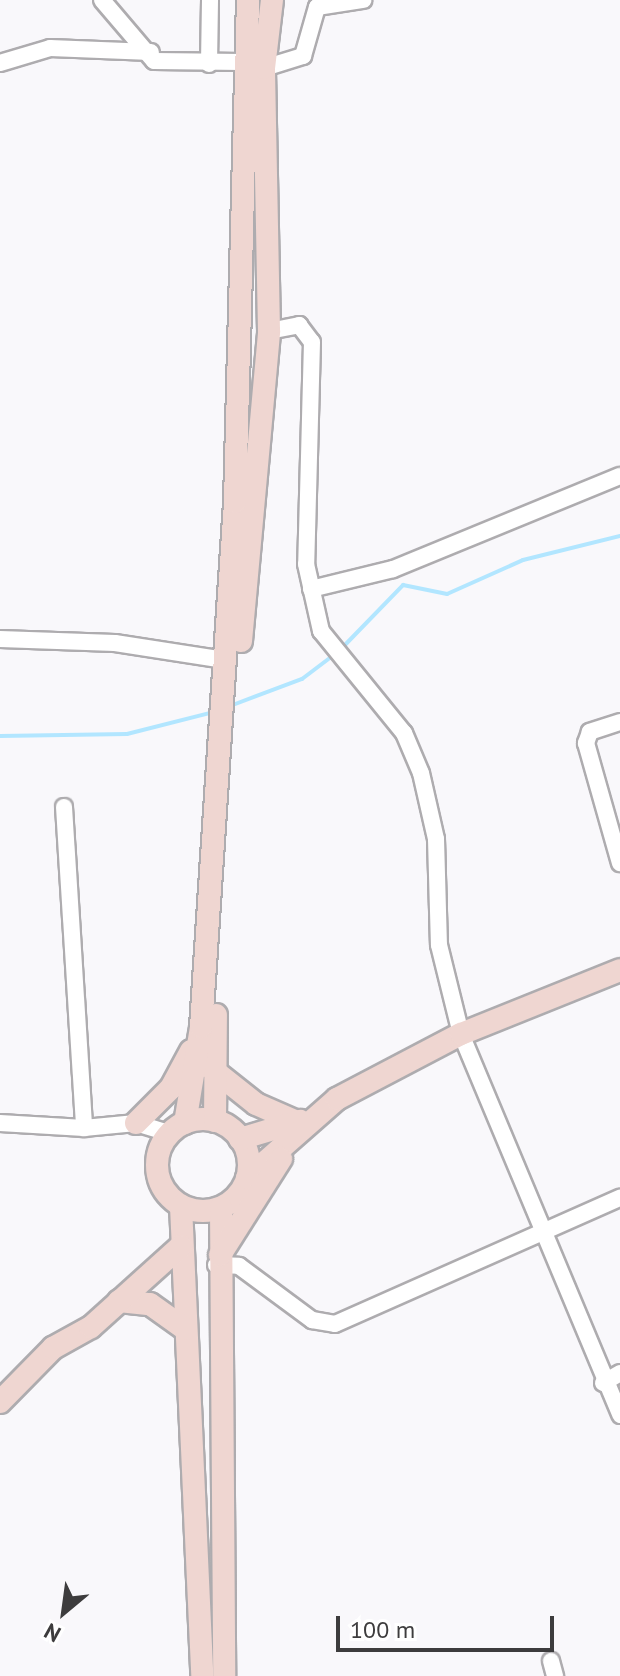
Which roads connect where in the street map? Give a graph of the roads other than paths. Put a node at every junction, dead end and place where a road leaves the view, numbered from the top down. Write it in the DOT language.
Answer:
graph roads {
  1 [pos="102,0"];
  2 [pos="210,0"];
  3 [pos="248,0"];
  4 [pos="272,0"];
  5 [pos="363,0"];
  6 [pos="151,52"];
  7 [pos="242,62"];
  8 [pos="0,63"];
  9 [pos="209,64"];
  10 [pos="264,68"];
  11 [pos="269,331"];
  12 [pos="620,476"];
  13 [pos="311,589"];
  14 [pos="0,639"];
  15 [pos="230,662"];
  16 [pos="620,722"];
  17 [pos="225,731"];
  18 [pos="64,807"];
  19 [pos="620,863"];
  20 [pos="620,970"];
  21 [pos="201,1027"];
  22 [pos="461,1034"];
  23 [pos="212,1069"];
  24 [pos="215,1121"];
  25 [pos="0,1123"];
  26 [pos="136,1123"];
  27 [pos="302,1125"];
  28 [pos="84,1128"];
  29 [pos="175,1128"];
  30 [pos="240,1139"];
  31 [pos="247,1178"];
  32 [pos="620,1198"];
  33 [pos="221,1208"];
  34 [pos="181,1227"];
  35 [pos="539,1228"];
  36 [pos="217,1262"];
  37 [pos="119,1301"];
  38 [pos="185,1329"];
  39 [pos="75,1333"];
  40 [pos="620,1373"];
  41 [pos="603,1383"];
  42 [pos="0,1402"];
  43 [pos="620,1415"];
  44 [pos="202,1676"];
  45 [pos="224,1676"];
  1 -- 6 [label="street"];
  2 -- 9 [label="street"];
  3 -- 7 [label="main road"];
  4 -- 10 [label="main road"];
  5 -- 10 [label="street"];
  6 -- 8 [label="street"];
  6 -- 9 [label="street"];
  7 -- 9 [label="street"];
  7 -- 15 [label="main road"];
  10 -- 11 [label="main road"];
  11 -- 13 [label="street"];
  11 -- 15 [label="main road"];
  12 -- 13 [label="street"];
  13 -- 22 [label="street"];
  14 -- 15 [label="street"];
  15 -- 17 [label="main road"];
  16 -- 19 [label="street"];
  17 -- 21 [label="main road"];
  17 -- 23 [label="main road"];
  18 -- 28 [label="street"];
  20 -- 22 [label="main road"];
  21 -- 26 [label="main road"];
  21 -- 29 [label="main road"];
  22 -- 27 [label="main road"];
  22 -- 35 [label="street"];
  23 -- 24 [label="main road"];
  23 -- 27 [label="main road"];
  24 -- 29 [label="main road"];
  24 -- 30 [label="main road"];
  25 -- 28 [label="street"];
  26 -- 28 [label="street"];
  26 -- 29 [label="street"];
  27 -- 30 [label="main road"];
  27 -- 31 [label="main road"];
  27 -- 36 [label="main road"];
  29 -- 34 [label="main road"];
  30 -- 31 [label="main road"];
  31 -- 33 [label="main road"];
  32 -- 35 [label="street"];
  33 -- 34 [label="main road"];
  33 -- 36 [label="main road"];
  34 -- 37 [label="main road"];
  34 -- 38 [label="main road"];
  34 -- 39 [label="main road"];
  35 -- 36 [label="street"];
  35 -- 41 [label="street"];
  36 -- 45 [label="main road"];
  37 -- 38 [label="main road"];
  37 -- 39 [label="main road"];
  38 -- 44 [label="main road"];
  39 -- 42 [label="main road"];
  40 -- 41 [label="street"];
  41 -- 43 [label="street"];
}
